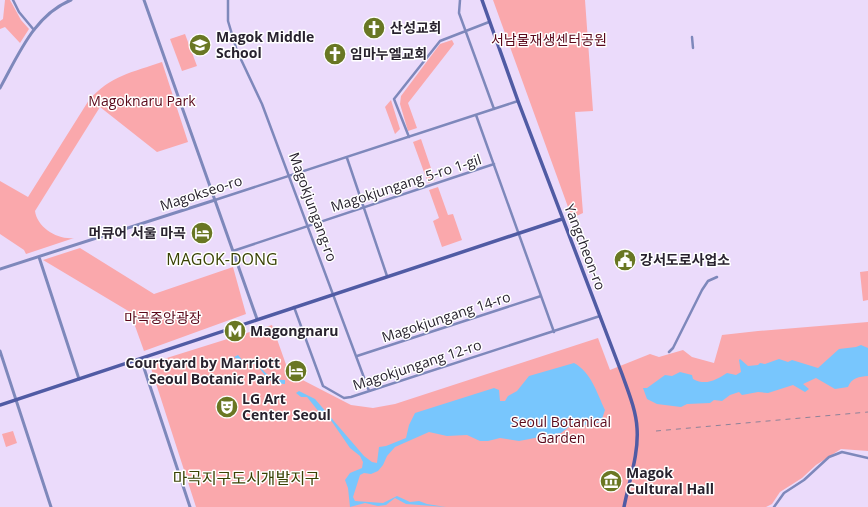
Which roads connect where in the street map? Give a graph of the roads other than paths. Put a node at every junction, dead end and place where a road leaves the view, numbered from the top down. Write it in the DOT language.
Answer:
graph roads {
  1 [pos="13,0"];
  2 [pos="71,0"];
  3 [pos="144,0"];
  4 [pos="228,0"];
  5 [pos="460,0"];
  6 [pos="482,0"];
  7 [pos="489,22"];
  8 [pos="34,30"];
  9 [pos="466,31"];
  10 [pos="692,37"];
  11 [pos="693,48"];
  12 [pos="0,88"];
  13 [pos="518,101"];
  14 [pos="494,109"];
  15 [pos="476,115"];
  16 [pos="409,136"];
  17 [pos="347,157"];
  18 [pos="494,164"];
  19 [pos="290,175"];
  20 [pos="215,200"];
  21 [pos="364,208"];
  22 [pos="562,219"];
  23 [pos="308,226"];
  24 [pos="518,234"];
  25 [pos="233,251"];
  26 [pos="39,257"];
  27 [pos="0,269"];
  28 [pos="387,276"];
  29 [pos="717,278"];
  30 [pos="333,294"];
  31 [pos="541,296"];
  32 [pos="294,307"];
  33 [pos="600,316"];
  34 [pos="257,319"];
  35 [pos="554,332"];
  36 [pos="0,351"];
  37 [pos="669,352"];
  38 [pos="357,356"];
  39 [pos="141,359"];
  40 [pos="78,379"];
  41 [pos="369,390"];
  42 [pos="16,400"];
  43 [pos="0,405"];
  44 [pos="868,458"];
  45 [pos="51,507"];
  46 [pos="190,507"];
  47 [pos="624,507"];
  48 [pos="774,507"];
  1 -- 8 [label="street"];
  2 -- 8 [label="street"];
  3 -- 20 [label="street"];
  4 -- 19 [label="street, Magokjungang-ro"];
  5 -- 9 [label="street"];
  6 -- 7 [label="main road, Yangcheon-ro"];
  7 -- 9 [label="street"];
  7 -- 13 [label="main road, Yangcheon-ro"];
  8 -- 12 [label="street"];
  9 -- 14 [label="street"];
  9 -- 16 [label="street"];
  10 -- 11 [label="street"];
  13 -- 14 [label="street, Magokseo-ro"];
  13 -- 22 [label="main road, Yangcheon-ro"];
  14 -- 15 [label="street, Magokseo-ro"];
  15 -- 16 [label="street, Magokseo-ro"];
  15 -- 18 [label="street"];
  16 -- 17 [label="street, Magokseo-ro"];
  17 -- 19 [label="street, Magokseo-ro"];
  17 -- 21 [label="street"];
  18 -- 21 [label="street, Magokjungang 5-ro 1-gil"];
  18 -- 24 [label="street"];
  19 -- 20 [label="street, Magokseo-ro"];
  19 -- 23 [label="street, Magokjungang-ro"];
  20 -- 25 [label="street"];
  20 -- 26 [label="street, Magokseo-ro"];
  21 -- 23 [label="street, Magokjungang 5-ro 1-gil"];
  21 -- 28 [label="street"];
  22 -- 24 [label="main road"];
  22 -- 33 [label="main road, Yangcheon-ro"];
  23 -- 25 [label="street, Magokjungang 5-ro 1-gil"];
  23 -- 30 [label="street, Magokjungang-ro"];
  24 -- 28 [label="main road"];
  24 -- 31 [label="street"];
  25 -- 34 [label="street"];
  26 -- 27 [label="street, Magokseo-ro"];
  26 -- 40 [label="street"];
  28 -- 30 [label="main road"];
  29 -- 37 [label="street"];
  30 -- 32 [label="main road"];
  30 -- 38 [label="street"];
  31 -- 35 [label="street"];
  31 -- 38 [label="street, Magokjungang 14-ro"];
  32 -- 34 [label="main road"];
  32 -- 41 [label="street, Magokjungang 12-ro"];
  33 -- 35 [label="street, Magokjungang 12-ro"];
  33 -- 47 [label="main road, Yangcheon-ro"];
  34 -- 39 [label="main road"];
  35 -- 41 [label="street, Magokjungang 12-ro"];
  36 -- 42 [label="street"];
  38 -- 41 [label="street"];
  39 -- 40 [label="main road"];
  39 -- 46 [label="street"];
  40 -- 42 [label="main road"];
  42 -- 43 [label="main road"];
  42 -- 45 [label="street"];
  44 -- 48 [label="street"];
}
